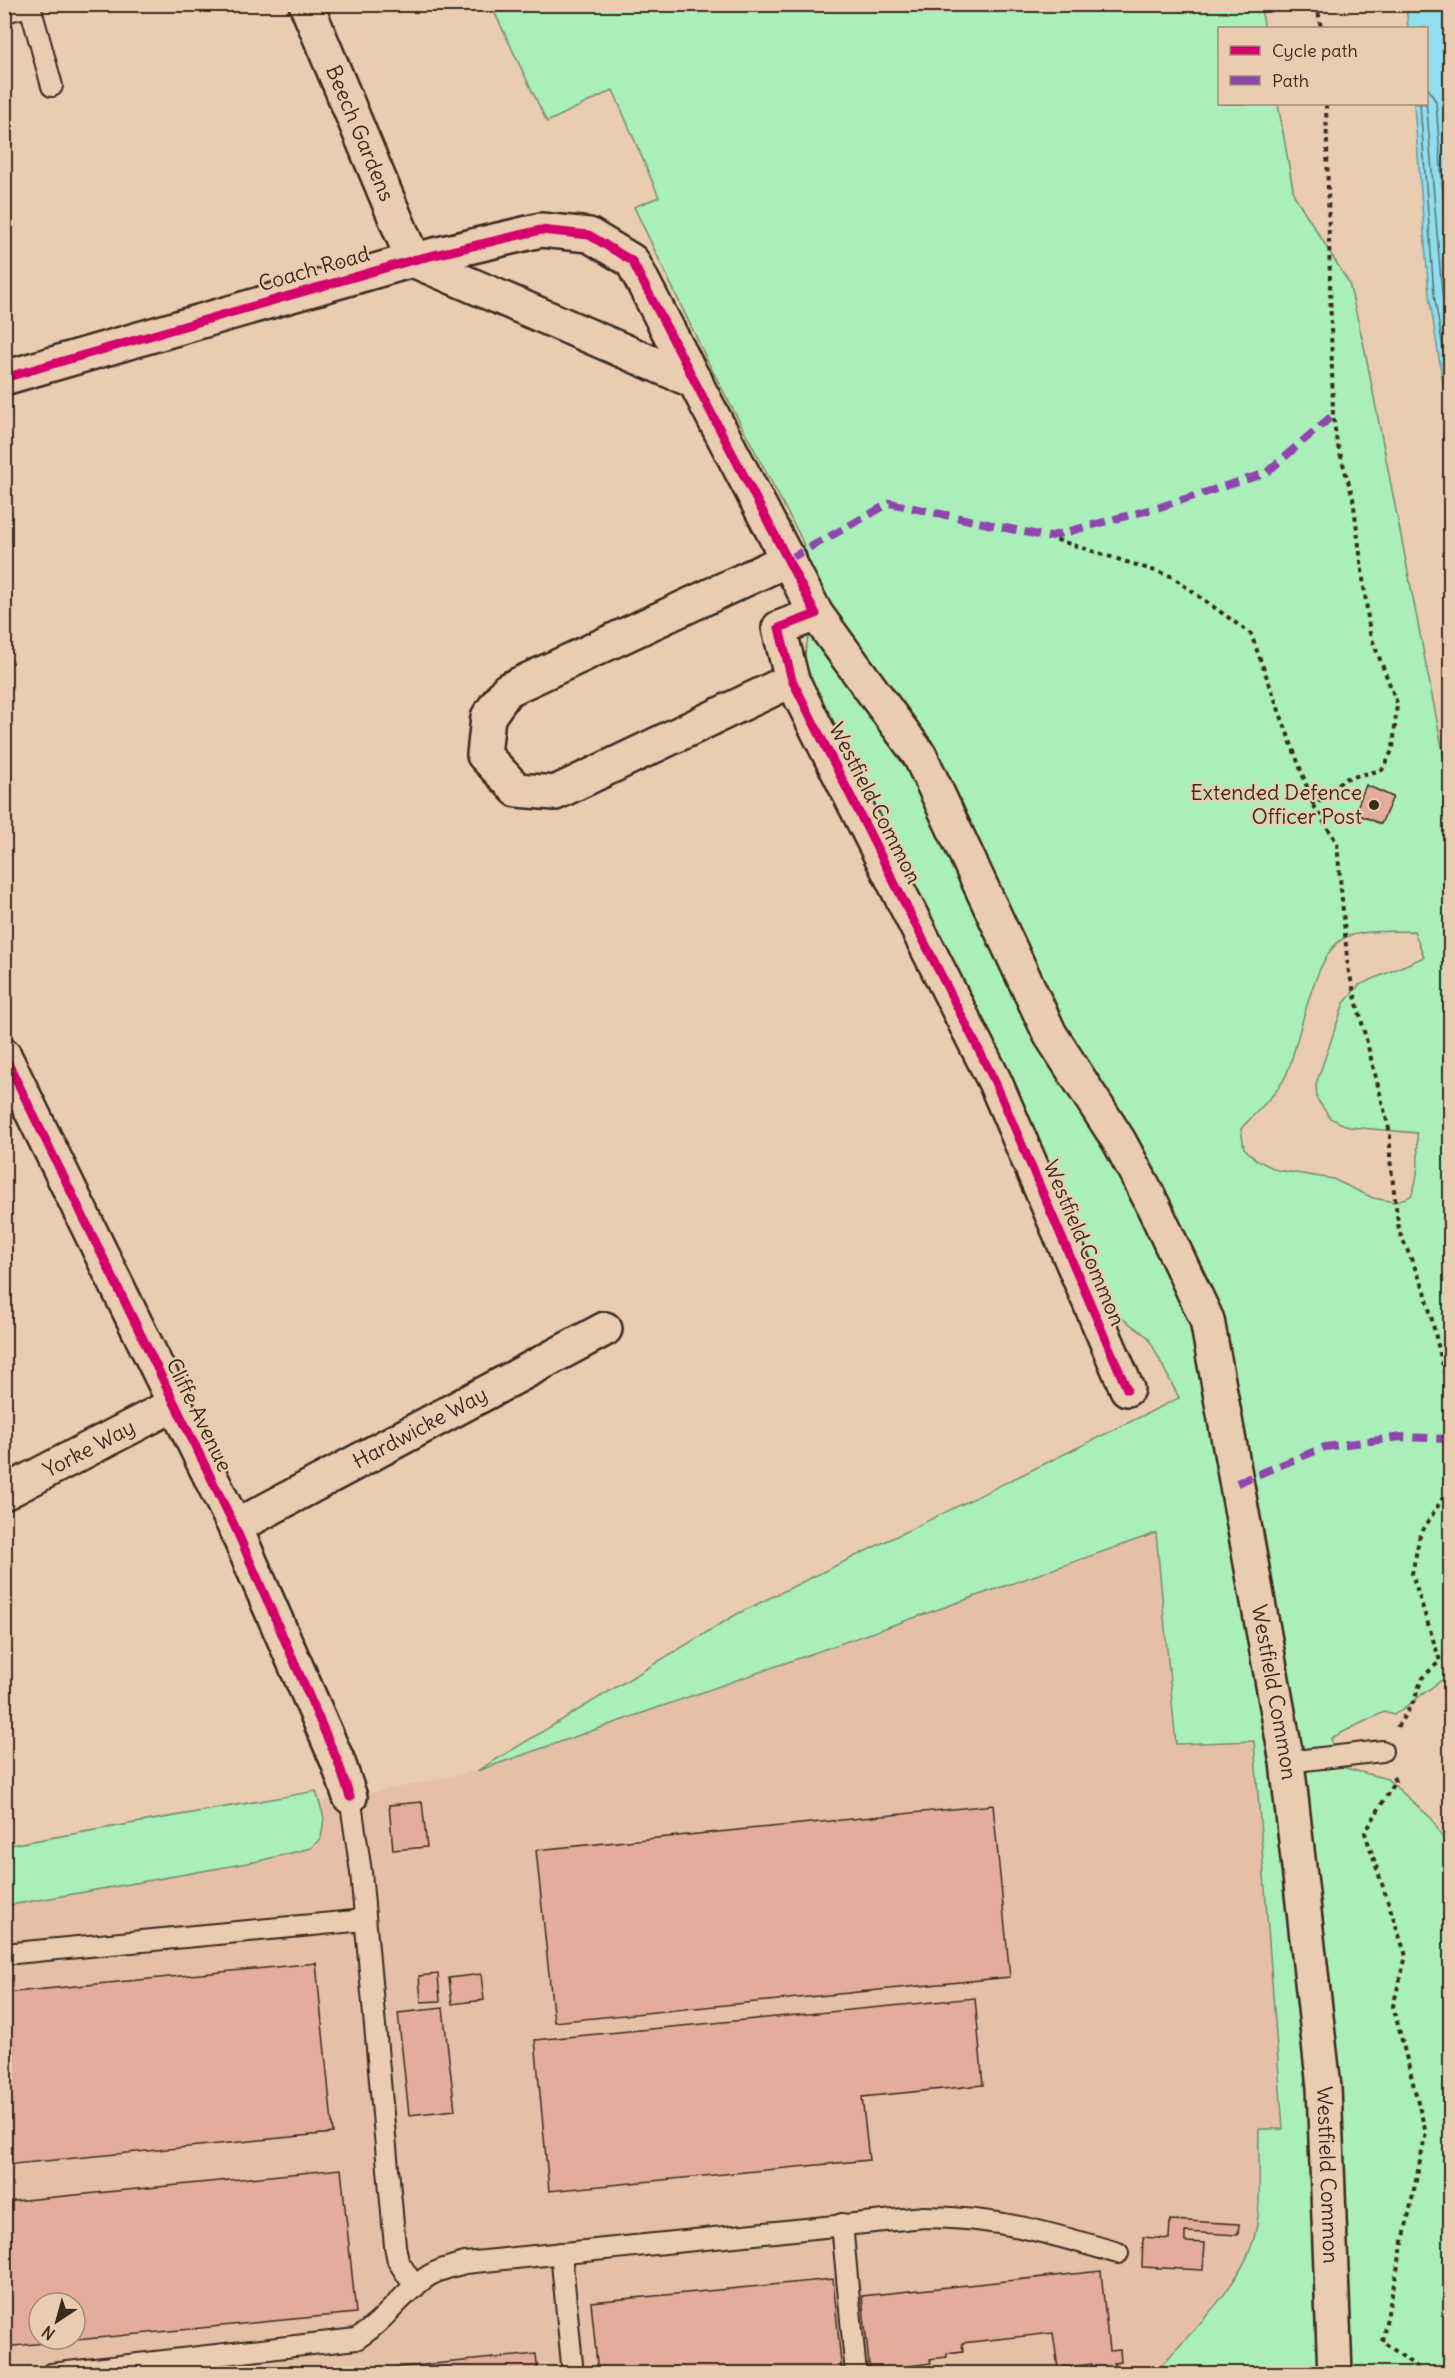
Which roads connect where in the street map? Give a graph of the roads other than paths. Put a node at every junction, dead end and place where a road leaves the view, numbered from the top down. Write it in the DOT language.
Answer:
graph roads {
  1 [pos="306,4"];
  2 [pos="4,12"];
  3 [pos="52,86"];
  4 [pos="412,260"];
  5 [pos="632,261"];
  6 [pos="4,378"];
  7 [pos="696,382"];
  8 [pos="789,559"];
  9 [pos="816,614"];
  10 [pos="792,680"];
  11 [pos="4,1055"];
  12 [pos="605,1329"];
  13 [pos="1127,1389"];
  14 [pos="173,1405"];
  15 [pos="4,1493"];
  16 [pos="235,1527"];
  17 [pos="1382,1750"];
  18 [pos="1287,1762"];
  19 [pos="350,1797"];
  20 [pos="365,1920"];
  21 [pos="4,1954"];
  22 [pos="842,2224"];
  23 [pos="561,2253"];
  24 [pos="1118,2253"];
  25 [pos="415,2287"];
  26 [pos="51,2373"];
  27 [pos="573,2373"];
  28 [pos="856,2373"];
  29 [pos="1335,2373"];
  1 -- 4 [label="street, Beech Gardens"];
  2 -- 3 [label="lane"];
  4 -- 5 [label="street, Coach Road"];
  4 -- 6 [label="street, Coach Road"];
  4 -- 7 [label="street"];
  5 -- 7 [label="street, Westfield Common"];
  7 -- 8 [label="street, Westfield Common"];
  8 -- 9 [label="street, Westfield Common"];
  8 -- 10 [label="street"];
  9 -- 10 [label="street, Westfield Common"];
  9 -- 18 [label="street, Westfield Common"];
  10 -- 13 [label="street, Westfield Common"];
  11 -- 14 [label="street, Cliffe Avenue"];
  12 -- 16 [label="street, Hardwicke Way"];
  14 -- 15 [label="street, Yorke Way"];
  14 -- 16 [label="street, Cliffe Avenue"];
  16 -- 19 [label="street, Cliffe Avenue"];
  17 -- 18 [label="lane"];
  18 -- 29 [label="street, Westfield Common"];
  19 -- 20 [label="lane"];
  20 -- 21 [label="lane"];
  20 -- 25 [label="lane"];
  22 -- 23 [label="lane"];
  22 -- 24 [label="lane"];
  22 -- 28 [label="lane"];
  23 -- 25 [label="lane"];
  23 -- 27 [label="lane"];
  25 -- 26 [label="lane"];
}
